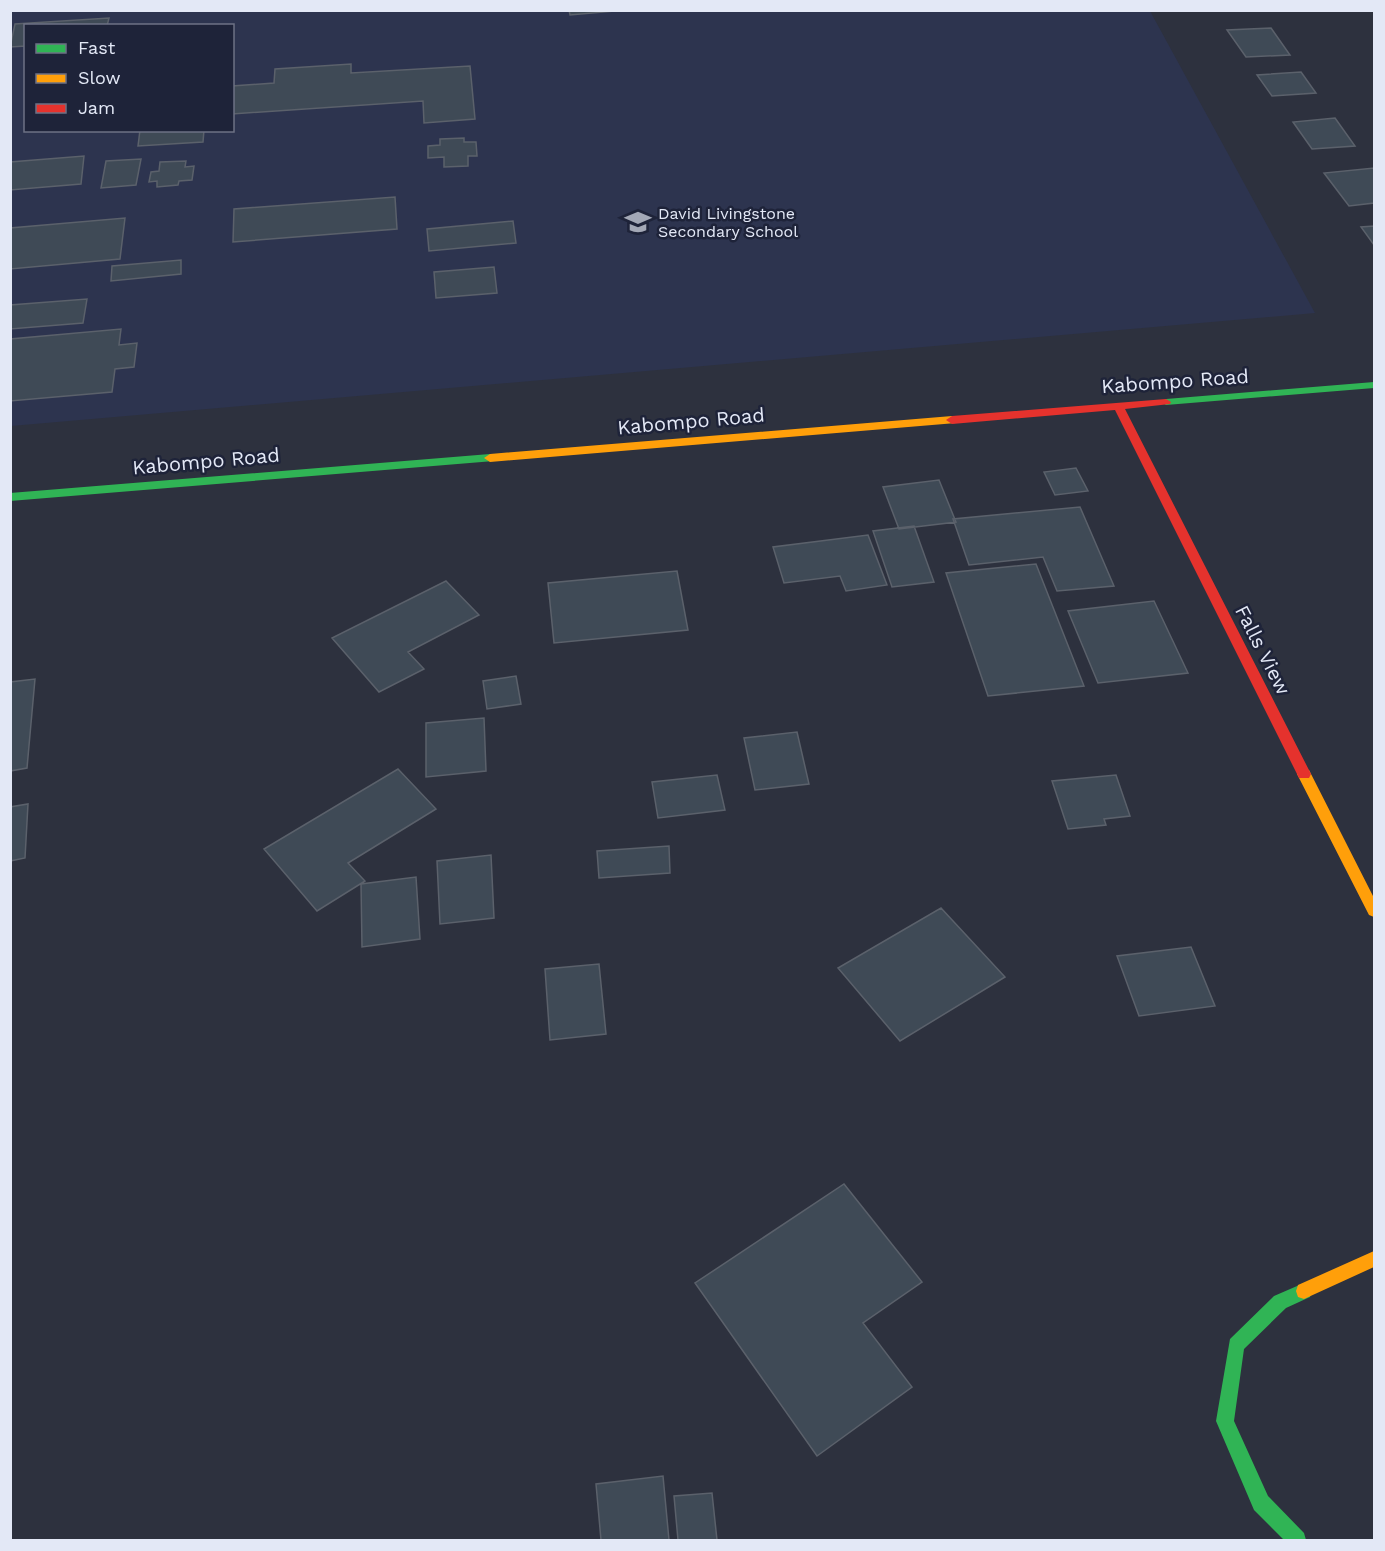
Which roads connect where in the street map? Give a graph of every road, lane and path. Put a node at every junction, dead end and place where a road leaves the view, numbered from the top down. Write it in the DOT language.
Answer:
graph roads {
  1 [pos="1374,385"];
  2 [pos="1118,405"];
  3 [pos="10,497"];
  4 [pos="1374,911"];
  5 [pos="1374,1259"];
  6 [pos="1297,1540"];
  1 -- 2 [label="street, Kabompo Road"];
  2 -- 3 [label="street, Kabompo Road"];
  2 -- 4 [label="street, Falls View"];
  5 -- 6 [label="street"];
}
